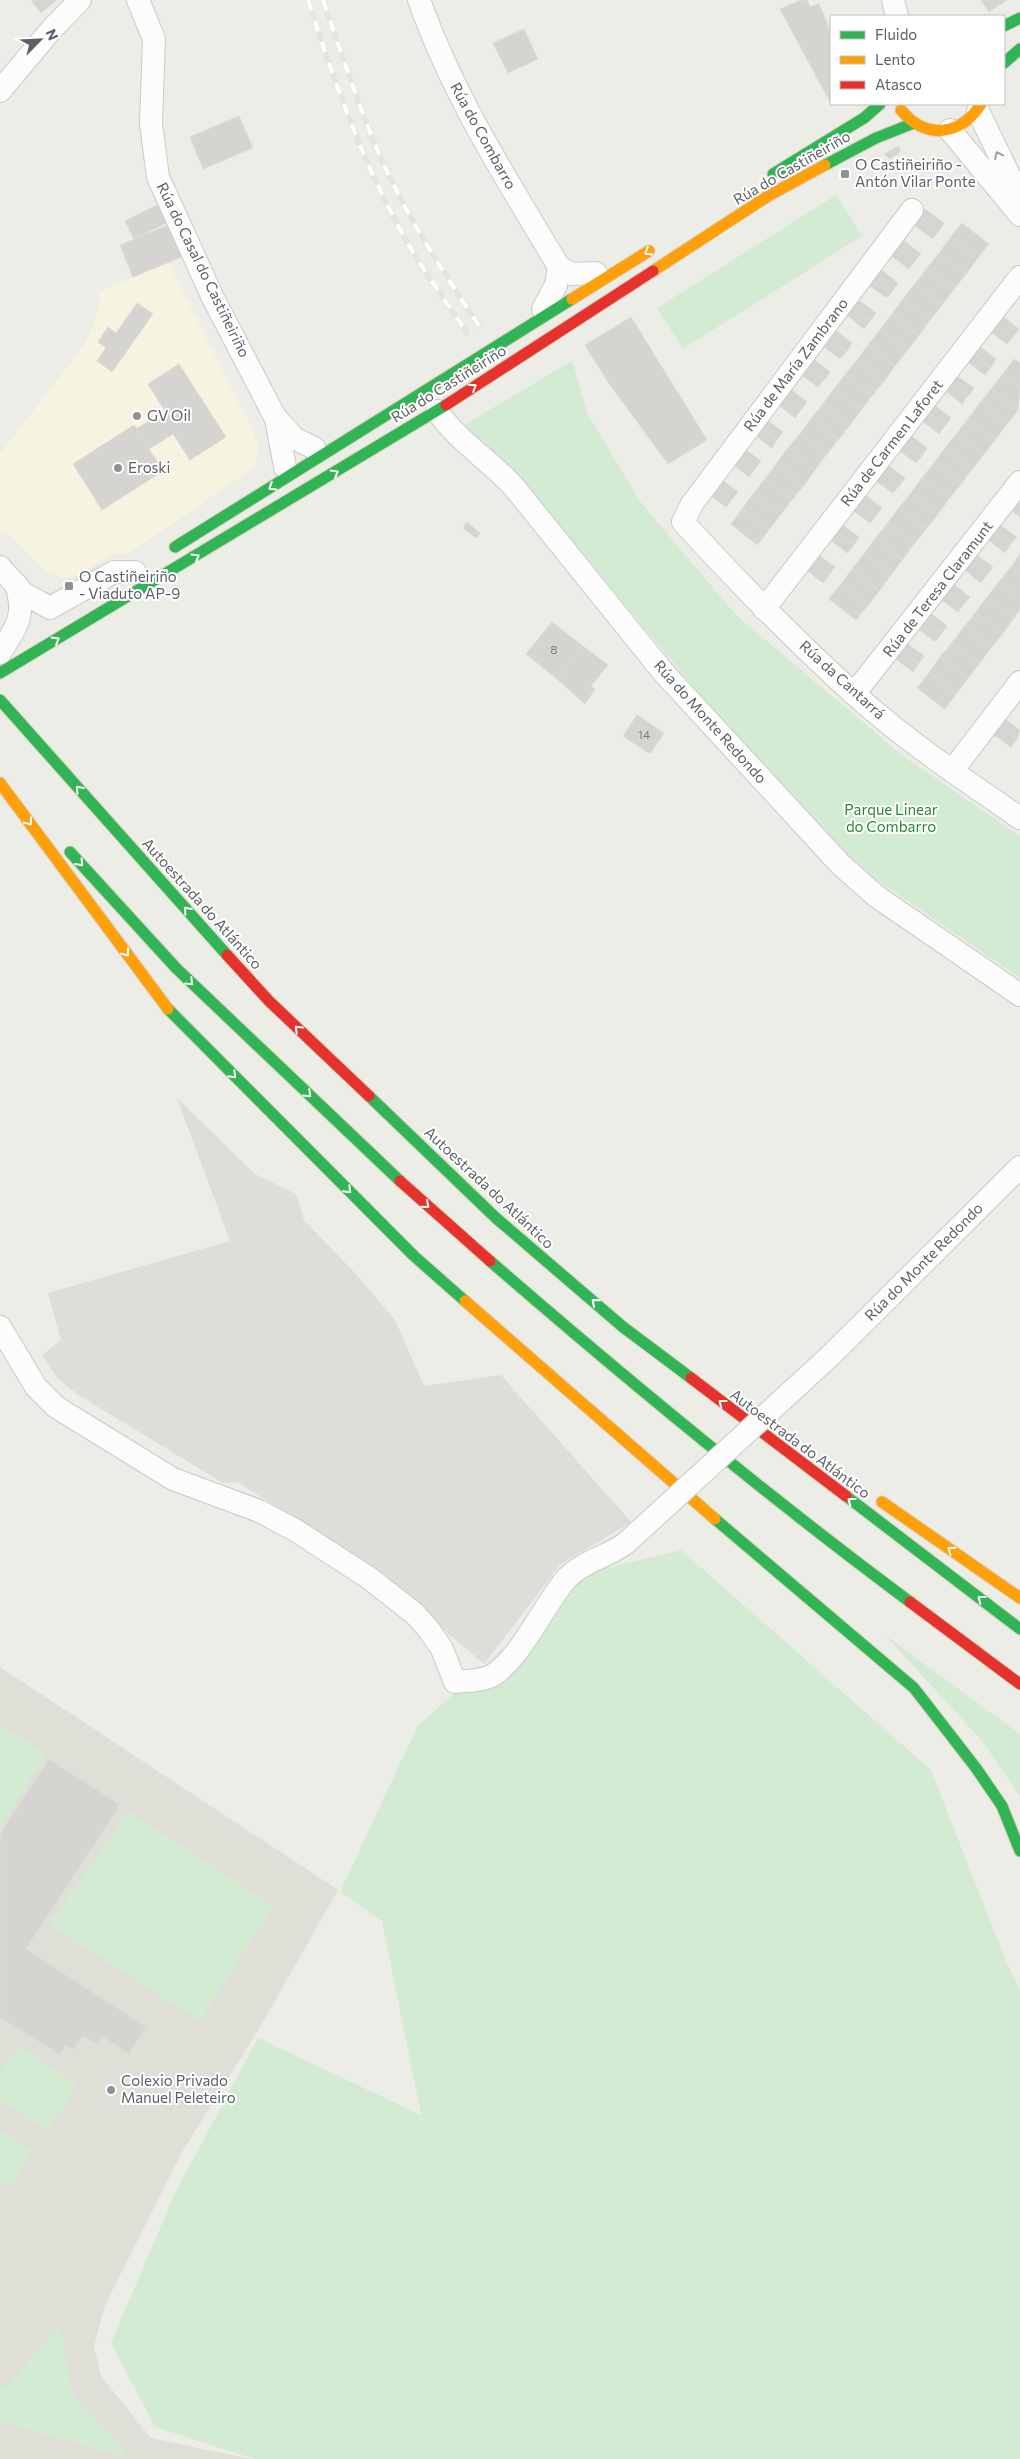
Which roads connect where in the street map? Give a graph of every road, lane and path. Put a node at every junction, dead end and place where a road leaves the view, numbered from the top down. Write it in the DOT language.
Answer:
graph roads {
  1 [pos="80,0"];
  2 [pos="138,0"];
  3 [pos="419,0"];
  4 [pos="1020,18"];
  5 [pos="1005,26"];
  6 [pos="1020,49"];
  7 [pos="1005,62"];
  8 [pos="0,91"];
  9 [pos="879,105"];
  10 [pos="899,105"];
  11 [pos="980,107"];
  12 [pos="914,123"];
  13 [pos="950,130"];
  14 [pos="764,180"];
  15 [pos="1020,198"];
  16 [pos="912,210"];
  17 [pos="1020,215"];
  18 [pos="656,246"];
  19 [pos="559,267"];
  20 [pos="596,272"];
  21 [pos="1020,277"];
  22 [pos="543,309"];
  23 [pos="437,411"];
  24 [pos="275,417"];
  25 [pos="314,448"];
  26 [pos="285,467"];
  27 [pos="1020,482"];
  28 [pos="683,522"];
  29 [pos="169,551"];
  30 [pos="0,566"];
  31 [pos="140,568"];
  32 [pos="16,584"];
  33 [pos="84,602"];
  34 [pos="50,608"];
  35 [pos="764,609"];
  36 [pos="9,645"];
  37 [pos="0,673"];
  38 [pos="1020,682"];
  39 [pos="854,694"];
  40 [pos="2,703"];
  41 [pos="952,771"];
  42 [pos="0,775"];
  43 [pos="0,783"];
  44 [pos="1020,818"];
  45 [pos="52,832"];
  46 [pos="65,846"];
  47 [pos="1020,995"];
  48 [pos="371,1098"];
  49 [pos="1020,1167"];
  50 [pos="477,1183"];
  51 [pos="0,1327"];
  52 [pos="753,1406"];
  53 [pos="776,1424"];
  54 [pos="870,1494"];
  55 [pos="1020,1598"];
  56 [pos="1020,1629"];
  57 [pos="1020,1684"];
  58 [pos="1020,1851"];
  1 -- 8 [label="street"];
  2 -- 24 [label="street, Rúa do Casal do Castiñeiriño"];
  3 -- 19 [label="street, Rúa do Combarro"];
  4 -- 5 [label="main road"];
  6 -- 7 [label="main road"];
  9 -- 14 [label="main road, Rúa do Castiñeiriño"];
  10 -- 12 [label="main road"];
  11 -- 13 [label="main road"];
  15 -- 11 [label="street, one-way"];
  12 -- 13 [label="main road"];
  23 -- 12 [label="main road, Rúa do Castiñeiriño, one-way"];
  13 -- 17 [label="street"];
  16 -- 28 [label="street, Rúa de María Zambrano"];
  18 -- 29 [label="main road, Rúa do Castiñeiriño, one-way"];
  19 -- 20 [label="street"];
  19 -- 22 [label="street"];
  21 -- 35 [label="street, Rúa de Carmen Laforet"];
  37 -- 23 [label="main road, Rúa do Castiñeiriño, one-way"];
  23 -- 47 [label="street, Rúa do Monte Redondo"];
  24 -- 25 [label="street, Rúa do Casal do Castiñeiriño"];
  24 -- 26 [label="street, Rúa do Casal do Castiñeiriño"];
  27 -- 39 [label="street, Rúa de Teresa Claramunt"];
  28 -- 35 [label="street, Rúa da Cantarrá"];
  30 -- 32 [label="street"];
  31 -- 33 [label="main road"];
  31 -- 34 [label="street"];
  32 -- 34 [label="street"];
  32 -- 36 [label="street"];
  34 -- 36 [label="street"];
  35 -- 39 [label="street, Rúa da Cantarrá"];
  38 -- 41 [label="street"];
  39 -- 41 [label="street, Rúa da Cantarrá"];
  48 -- 40 [label="main road, Autoestrada do Atlántico, one-way"];
  41 -- 44 [label="street, Rúa da Cantarrá"];
  42 -- 45 [label="main road"];
  43 -- 58 [label="main road, one-way"];
  46 -- 57 [label="main road, one-way"];
  48 -- 50 [label="main road"];
  56 -- 48 [label="main road, Autoestrada do Atlántico, one-way"];
  49 -- 51 [label="street, Rúa do Monte Redondo, bridge"];
  52 -- 53 [label="main road"];
  55 -- 54 [label="main road, one-way"];
}
